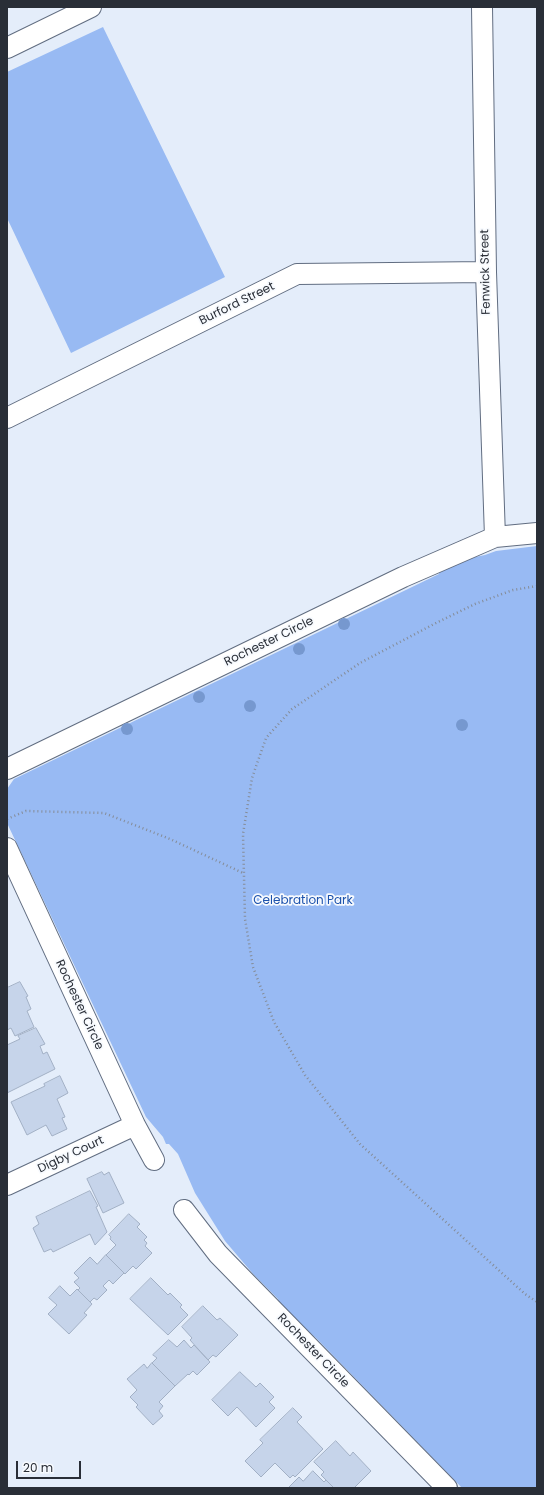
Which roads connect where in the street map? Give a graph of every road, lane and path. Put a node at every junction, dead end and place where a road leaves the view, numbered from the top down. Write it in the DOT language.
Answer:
graph roads {
  1 [pos="91,7"];
  2 [pos="482,7"];
  3 [pos="7,48"];
  4 [pos="486,272"];
  5 [pos="7,418"];
  6 [pos="537,534"];
  7 [pos="495,537"];
  8 [pos="537,586"];
  9 [pos="7,769"];
  10 [pos="7,819"];
  11 [pos="7,848"];
  12 [pos="244,873"];
  13 [pos="135,1125"];
  14 [pos="154,1160"];
  15 [pos="7,1185"];
  16 [pos="184,1210"];
  17 [pos="537,1302"];
  18 [pos="447,1488"];
  1 -- 3 [label="street"];
  2 -- 4 [label="street, Fenwick Street"];
  4 -- 5 [label="street, Burford Street"];
  4 -- 7 [label="street, Fenwick Street"];
  6 -- 7 [label="street, Rochester Circle"];
  7 -- 9 [label="street, Rochester Circle"];
  8 -- 12 [label="path"];
  10 -- 12 [label="path"];
  11 -- 13 [label="street, Rochester Circle"];
  12 -- 17 [label="path"];
  13 -- 14 [label="street, Rochester Circle"];
  13 -- 15 [label="street, Digby Court"];
  16 -- 18 [label="street, Rochester Circle"];
}
